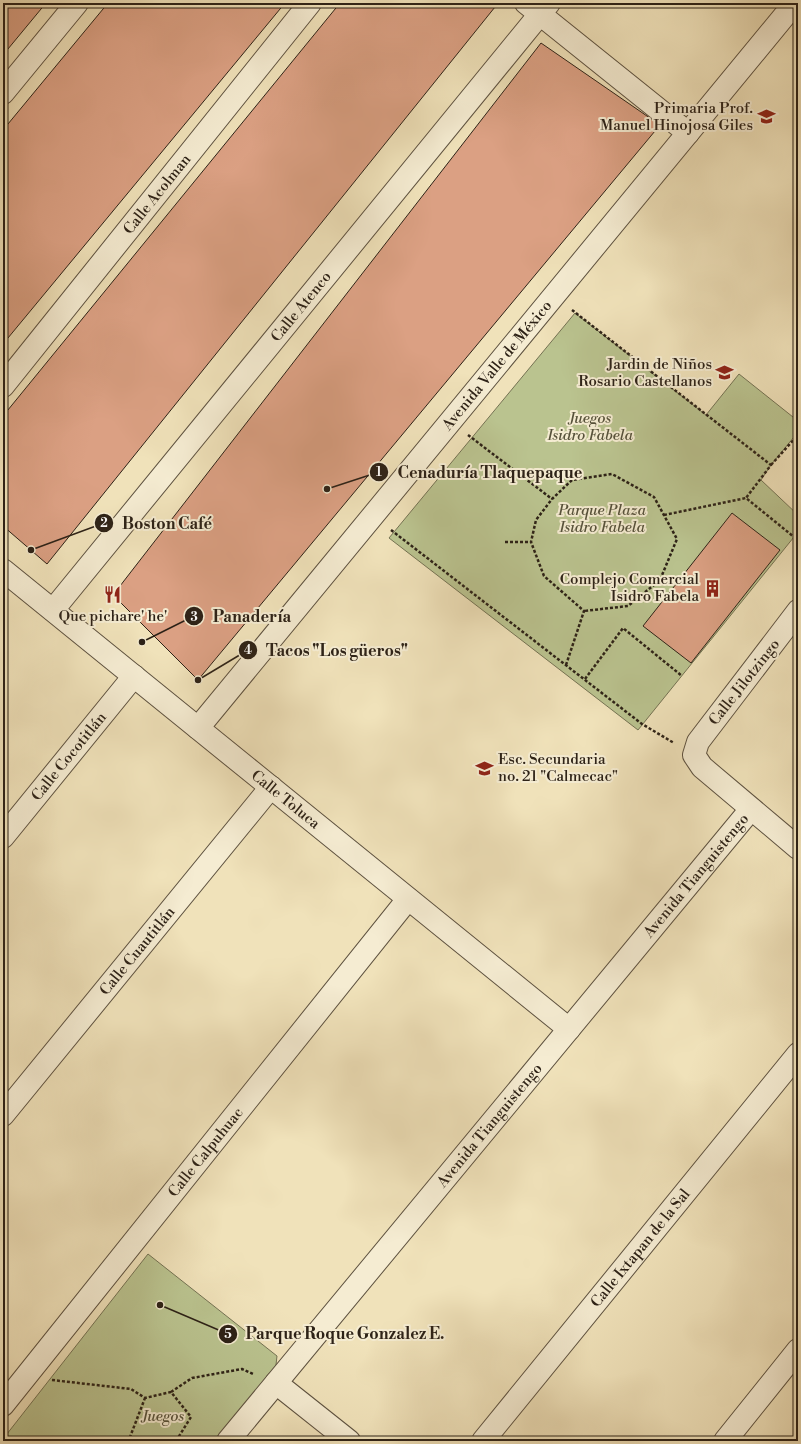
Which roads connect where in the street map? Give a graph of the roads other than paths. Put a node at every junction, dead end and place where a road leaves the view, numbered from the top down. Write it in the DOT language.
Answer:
graph roads {
  1 [pos="77,3"];
  2 [pos="310,3"];
  3 [pos="795,3"];
  4 [pos="538,7"];
  5 [pos="3,94"];
  6 [pos="688,133"];
  7 [pos="3,386"];
  8 [pos="3,570"];
  9 [pos="52,610"];
  10 [pos="798,612"];
  11 [pos="134,676"];
  12 [pos="198,728"];
  13 [pos="271,787"];
  14 [pos="751,809"];
  15 [pos="3,836"];
  16 [pos="798,848"];
  17 [pos="408,899"];
  18 [pos="569,1029"];
  19 [pos="798,1054"];
  20 [pos="3,1115"];
  21 [pos="798,1350"];
  22 [pos="276,1383"];
  23 [pos="3,1405"];
  24 [pos="228,1441"];
  25 [pos="349,1441"];
  26 [pos="483,1441"];
  27 [pos="725,1441"];
  1 -- 5 [label="street"];
  2 -- 7 [label="street, Calle Acolman"];
  3 -- 6 [label="street, Avenida Valle de México"];
  4 -- 6 [label="street"];
  4 -- 9 [label="street, Calle Atenco"];
  6 -- 12 [label="street, Avenida Valle de México"];
  8 -- 9 [label="street, Calle Toluca"];
  9 -- 11 [label="street, Calle Toluca"];
  10 -- 14 [label="street, Calle Jilotzingo"];
  11 -- 12 [label="street, Calle Toluca"];
  11 -- 15 [label="street, Calle Cocotitlán"];
  12 -- 13 [label="street, Calle Toluca"];
  13 -- 17 [label="street, Calle Toluca"];
  13 -- 20 [label="street, Calle Cuautitlán"];
  14 -- 16 [label="street"];
  14 -- 18 [label="street, Avenida Tianguistengo"];
  17 -- 18 [label="street, Calle Toluca"];
  17 -- 23 [label="street, Calle Calpuhuac"];
  18 -- 22 [label="street, Avenida Tianguistengo"];
  19 -- 26 [label="street, Calle Ixtapan de la Sal"];
  21 -- 27 [label="street"];
  22 -- 24 [label="street, Avenida Tianguistengo"];
  22 -- 25 [label="street"];
}
